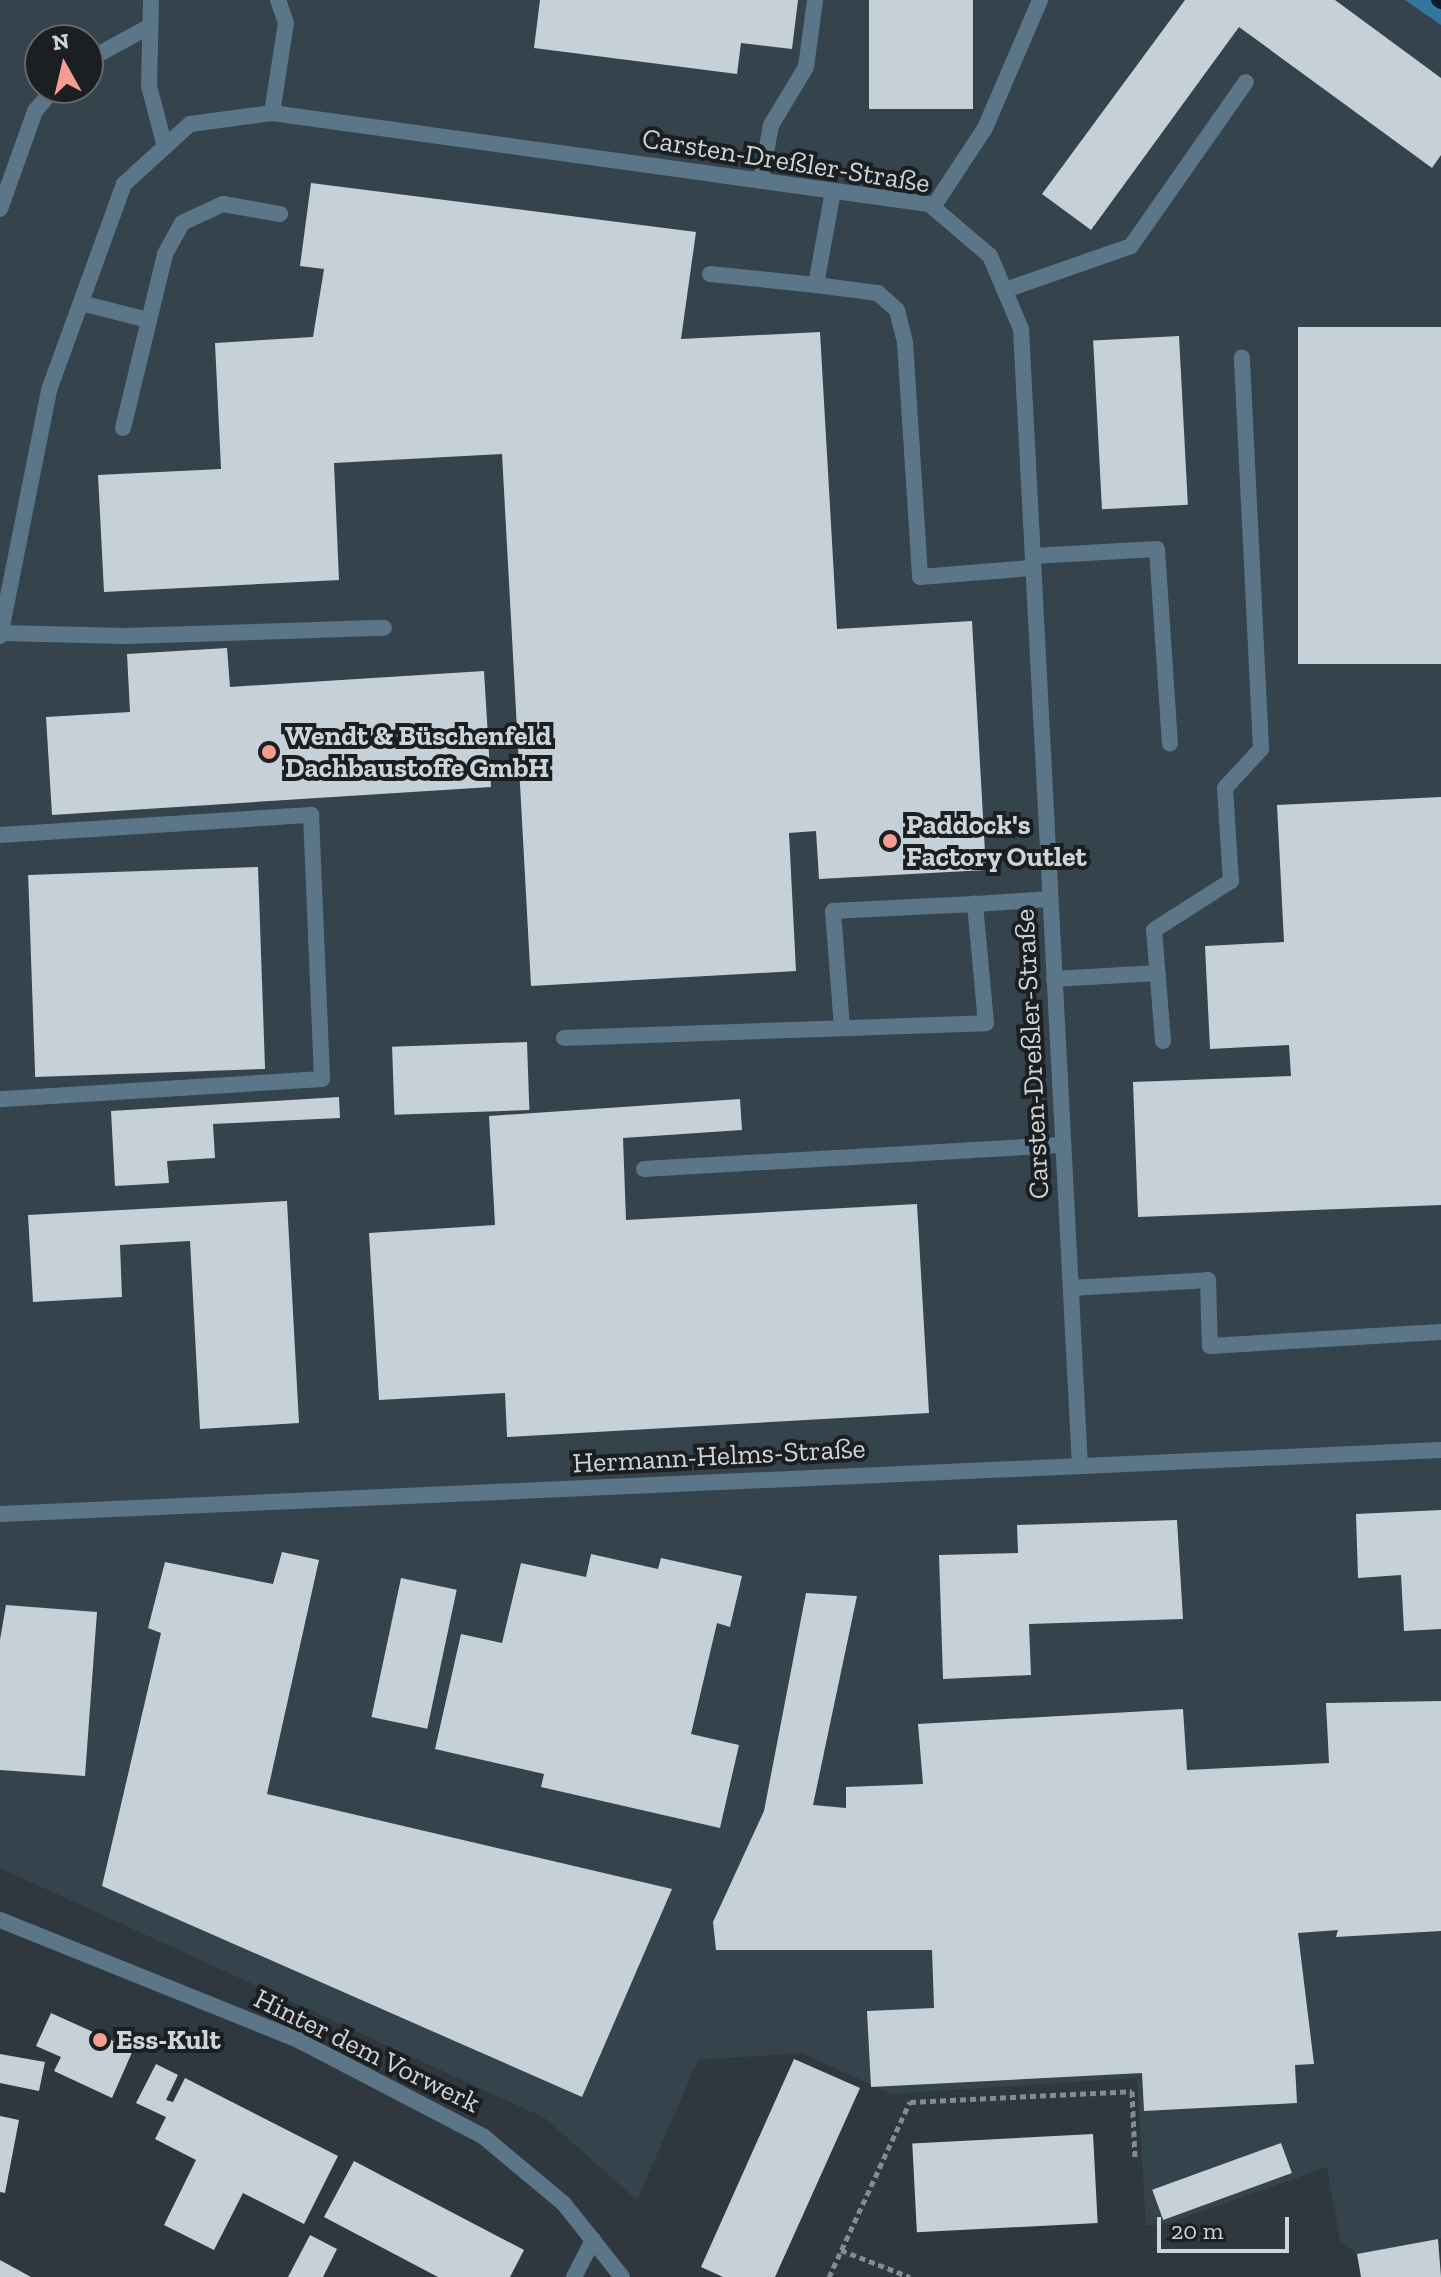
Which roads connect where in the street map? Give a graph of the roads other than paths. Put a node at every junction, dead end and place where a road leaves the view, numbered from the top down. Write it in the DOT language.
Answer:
graph roads {
  1 [pos="151,0"];
  2 [pos="278,0"];
  3 [pos="815,0"];
  4 [pos="1040,0"];
  5 [pos="150,26"];
  6 [pos="104,51"];
  7 [pos="1246,82"];
  8 [pos="41,104"];
  9 [pos="272,113"];
  10 [pos="165,147"];
  11 [pos="761,181"];
  12 [pos="833,191"];
  13 [pos="933,207"];
  14 [pos="0,209"];
  15 [pos="280,214"];
  16 [pos="710,274"];
  17 [pos="816,285"];
  18 [pos="1005,290"];
  19 [pos="81,303"];
  20 [pos="148,320"];
  21 [pos="1242,357"];
  22 [pos="123,428"];
  23 [pos="1033,562"];
  24 [pos="384,628"];
  25 [pos="0,634"];
  26 [pos="1170,744"];
  27 [pos="0,835"];
  28 [pos="1050,899"];
  29 [pos="975,904"];
  30 [pos="1158,973"];
  31 [pos="1054,979"];
  32 [pos="842,1028"];
  33 [pos="564,1038"];
  34 [pos="1163,1041"];
  35 [pos="0,1099"];
  36 [pos="1063,1145"];
  37 [pos="644,1169"];
  38 [pos="1071,1288"];
  39 [pos="1441,1332"];
  40 [pos="1441,1450"];
  41 [pos="1080,1465"];
  42 [pos="0,1514"];
  43 [pos="0,1920"];
  44 [pos="593,2240"];
  45 [pos="574,2277"];
  46 [pos="622,2277"];
  1 -- 5 [label="street"];
  2 -- 9 [label="street"];
  3 -- 11 [label="street"];
  4 -- 13 [label="street"];
  5 -- 6 [label="street"];
  5 -- 10 [label="street"];
  7 -- 18 [label="street"];
  8 -- 14 [label="street"];
  9 -- 10 [label="street, Carsten-Dreßler-Straße"];
  9 -- 11 [label="street, Carsten-Dreßler-Straße"];
  10 -- 19 [label="street, Carsten-Dreßler-Straße"];
  11 -- 12 [label="street, Carsten-Dreßler-Straße"];
  12 -- 13 [label="street, Carsten-Dreßler-Straße"];
  12 -- 17 [label="street"];
  13 -- 18 [label="street, Carsten-Dreßler-Straße"];
  15 -- 20 [label="street"];
  16 -- 17 [label="street"];
  17 -- 23 [label="street"];
  18 -- 23 [label="street, Carsten-Dreßler-Straße"];
  19 -- 20 [label="street"];
  19 -- 25 [label="street, Carsten-Dreßler-Straße"];
  20 -- 22 [label="street"];
  21 -- 30 [label="street"];
  23 -- 26 [label="street"];
  23 -- 28 [label="street, Carsten-Dreßler-Straße"];
  24 -- 25 [label="street"];
  27 -- 35 [label="street"];
  28 -- 29 [label="street"];
  28 -- 31 [label="street, Carsten-Dreßler-Straße"];
  29 -- 32 [label="street"];
  29 -- 32 [label="street"];
  30 -- 31 [label="street"];
  30 -- 34 [label="street"];
  31 -- 36 [label="street, Carsten-Dreßler-Straße"];
  32 -- 33 [label="street"];
  36 -- 37 [label="street"];
  36 -- 38 [label="street, Carsten-Dreßler-Straße"];
  38 -- 39 [label="street"];
  38 -- 41 [label="street, Carsten-Dreßler-Straße"];
  40 -- 41 [label="street, Hermann-Helms-Straße"];
  41 -- 42 [label="street, Hermann-Helms-Straße"];
  43 -- 44 [label="street, Hinter dem Vorwerk"];
  44 -- 45 [label="street"];
  44 -- 46 [label="street, Hinter dem Vorwerk"];
}
